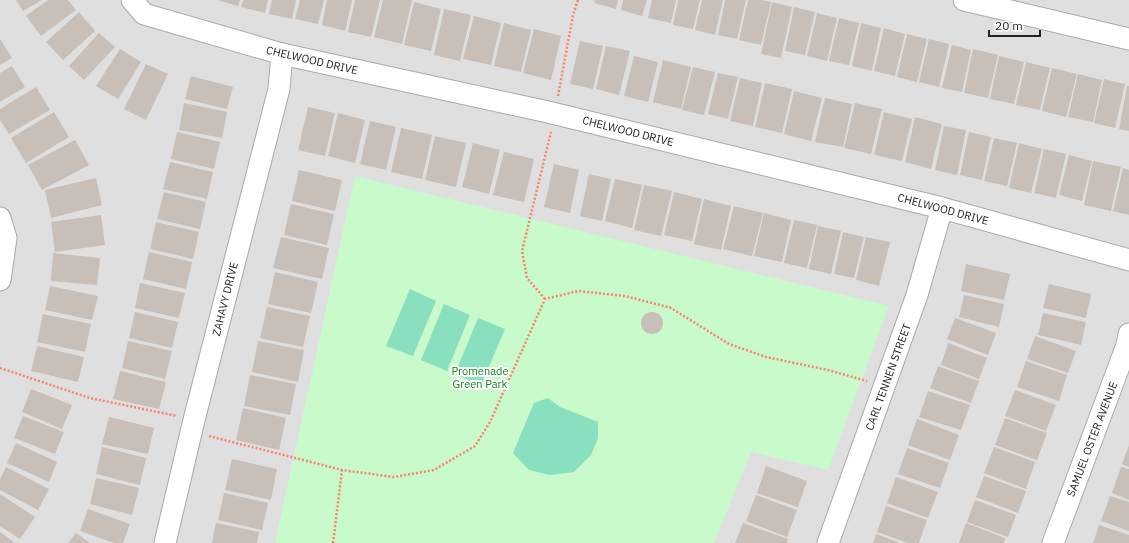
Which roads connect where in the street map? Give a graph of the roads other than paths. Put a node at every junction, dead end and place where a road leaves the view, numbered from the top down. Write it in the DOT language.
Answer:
graph roads {
  1 [pos="132,0"];
  2 [pos="964,0"];
  3 [pos="1129,39"];
  4 [pos="282,54"];
  5 [pos="942,208"];
  6 [pos="0,218"];
  7 [pos="1129,260"];
  8 [pos="0,280"];
  9 [pos="1129,334"];
  10 [pos="165,543"];
  11 [pos="828,543"];
  12 [pos="1053,543"];
  1 -- 4 [label="street, CHELWOOD DRIVE"];
  2 -- 3 [label="street"];
  4 -- 5 [label="street, CHELWOOD DRIVE"];
  4 -- 10 [label="street, ZAHAVY DRIVE"];
  5 -- 7 [label="street, CHELWOOD DRIVE"];
  5 -- 11 [label="street, CARL TENNEN STREET"];
  6 -- 8 [label="street"];
  9 -- 12 [label="street, SAMUEL OSTER AVENUE"];
}
